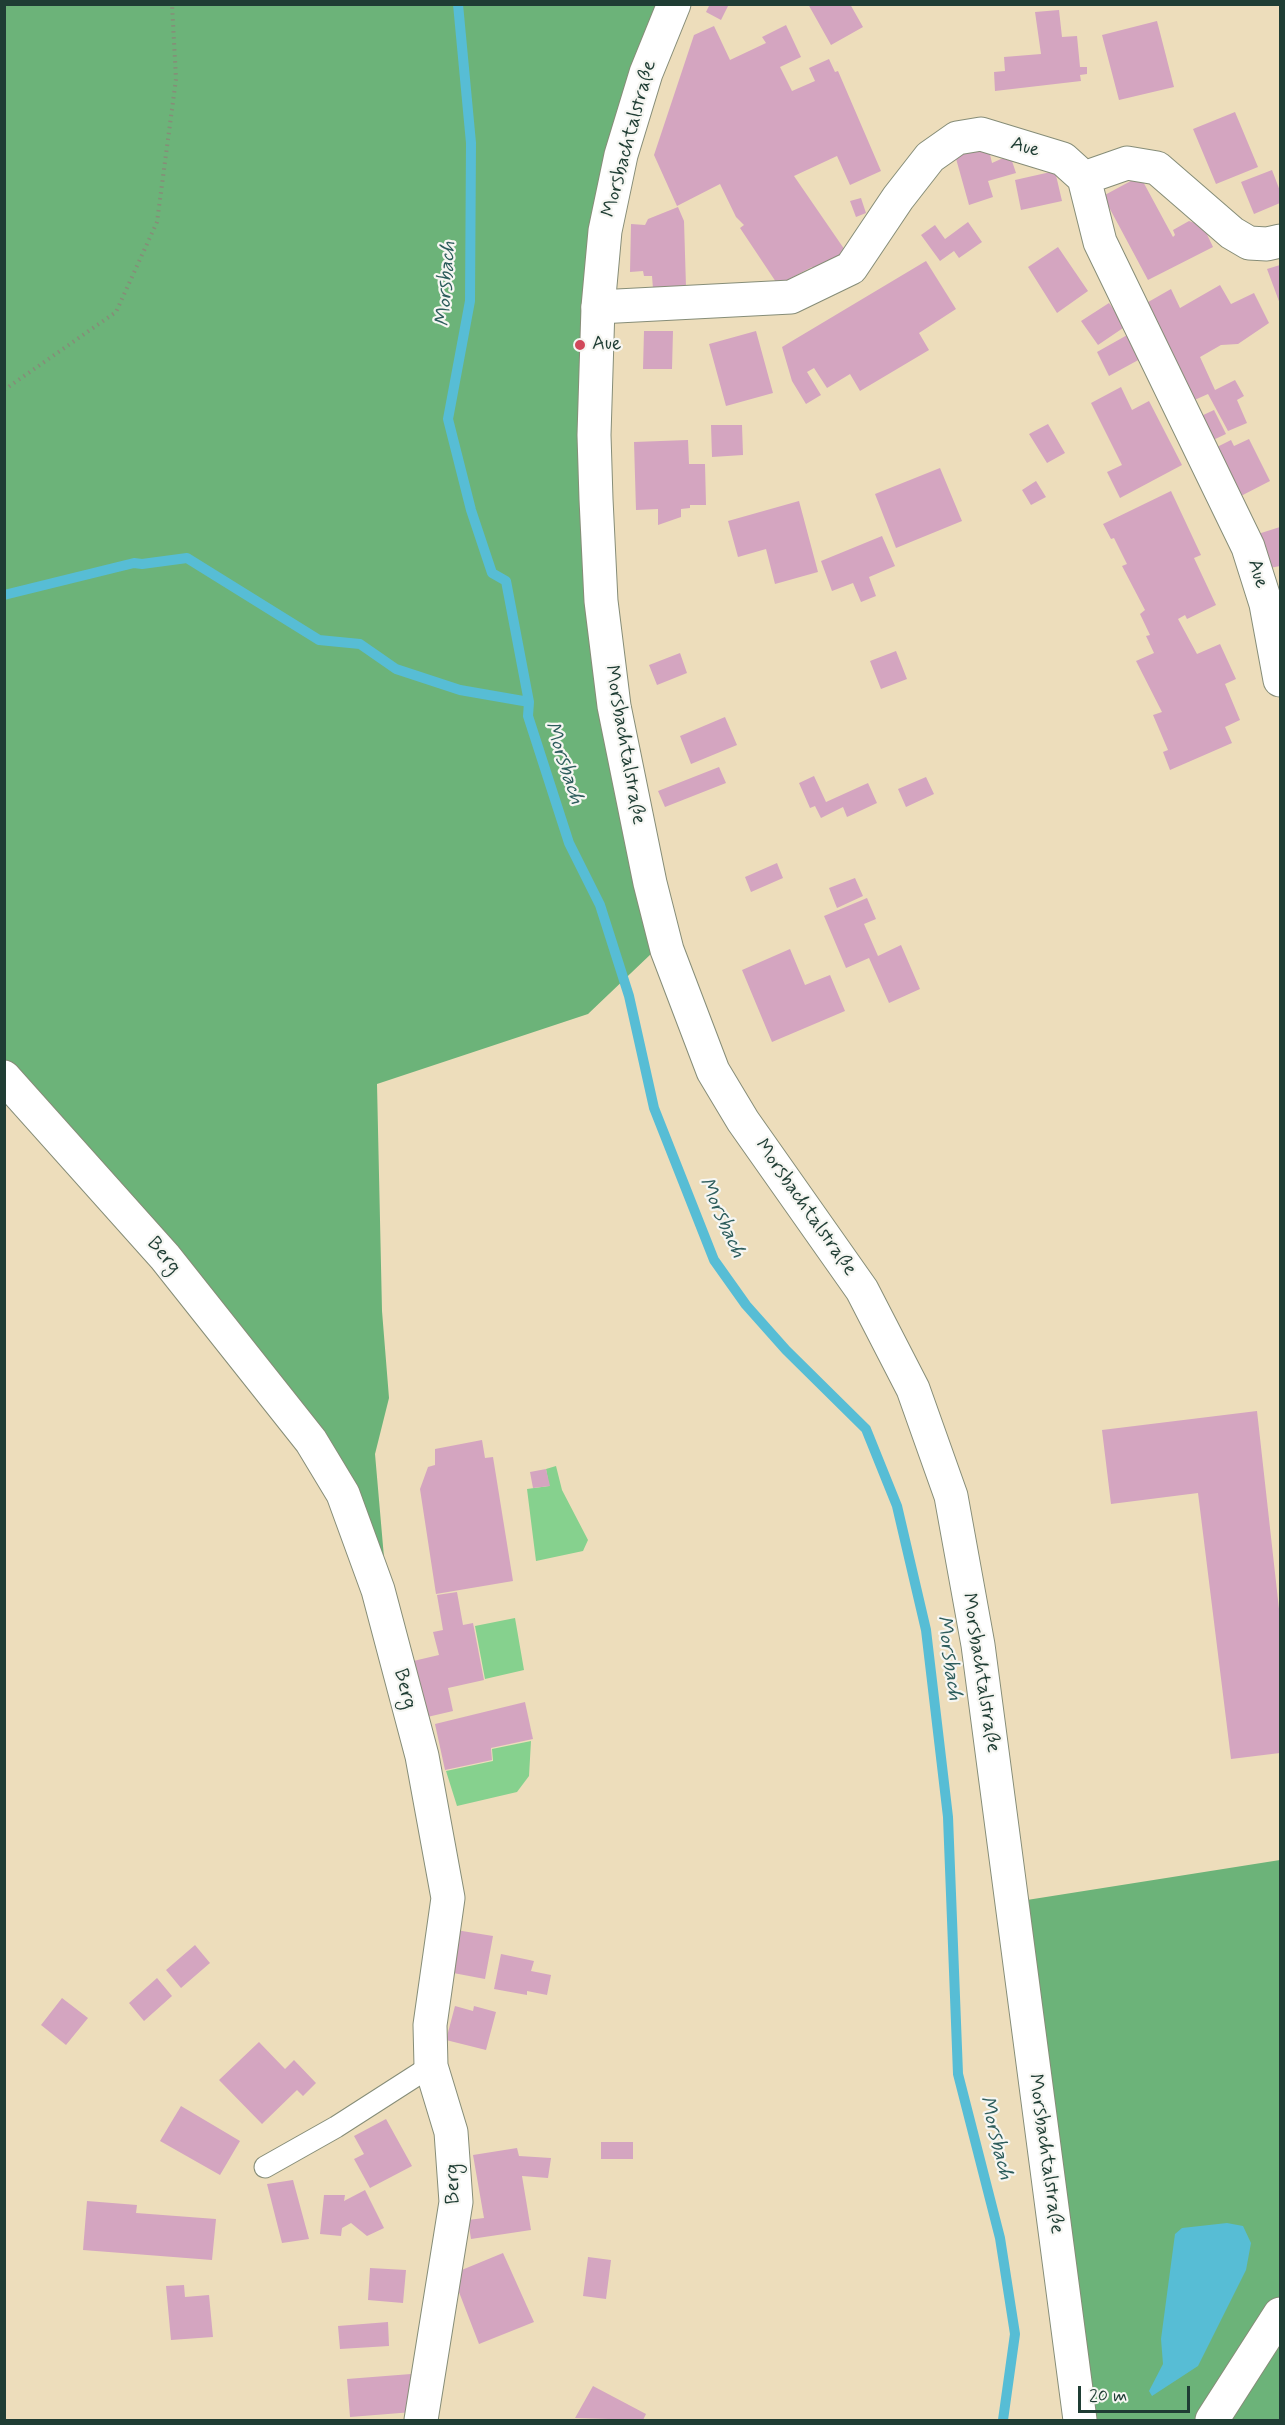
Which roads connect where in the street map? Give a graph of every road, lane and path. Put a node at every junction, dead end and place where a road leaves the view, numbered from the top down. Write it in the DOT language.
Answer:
graph roads {
  1 [pos="172,4"];
  2 [pos="674,4"];
  3 [pos="1084,178"];
  4 [pos="1281,241"];
  5 [pos="598,307"];
  6 [pos="4,390"];
  7 [pos="1281,680"];
  8 [pos="4,1077"];
  9 [pos="431,2066"];
  10 [pos="264,2167"];
  11 [pos="1281,2313"];
  12 [pos="421,2421"];
  13 [pos="1080,2421"];
  14 [pos="1212,2421"];
  1 -- 6 [label="path"];
  2 -- 5 [label="street, Morsbachtalstraße"];
  3 -- 4 [label="street"];
  3 -- 5 [label="street, Aue"];
  3 -- 7 [label="street, Aue"];
  5 -- 13 [label="street, Morsbachtalstraße"];
  8 -- 9 [label="street, Berg"];
  9 -- 10 [label="lane"];
  9 -- 12 [label="street, Berg"];
  11 -- 14 [label="street"];
}
